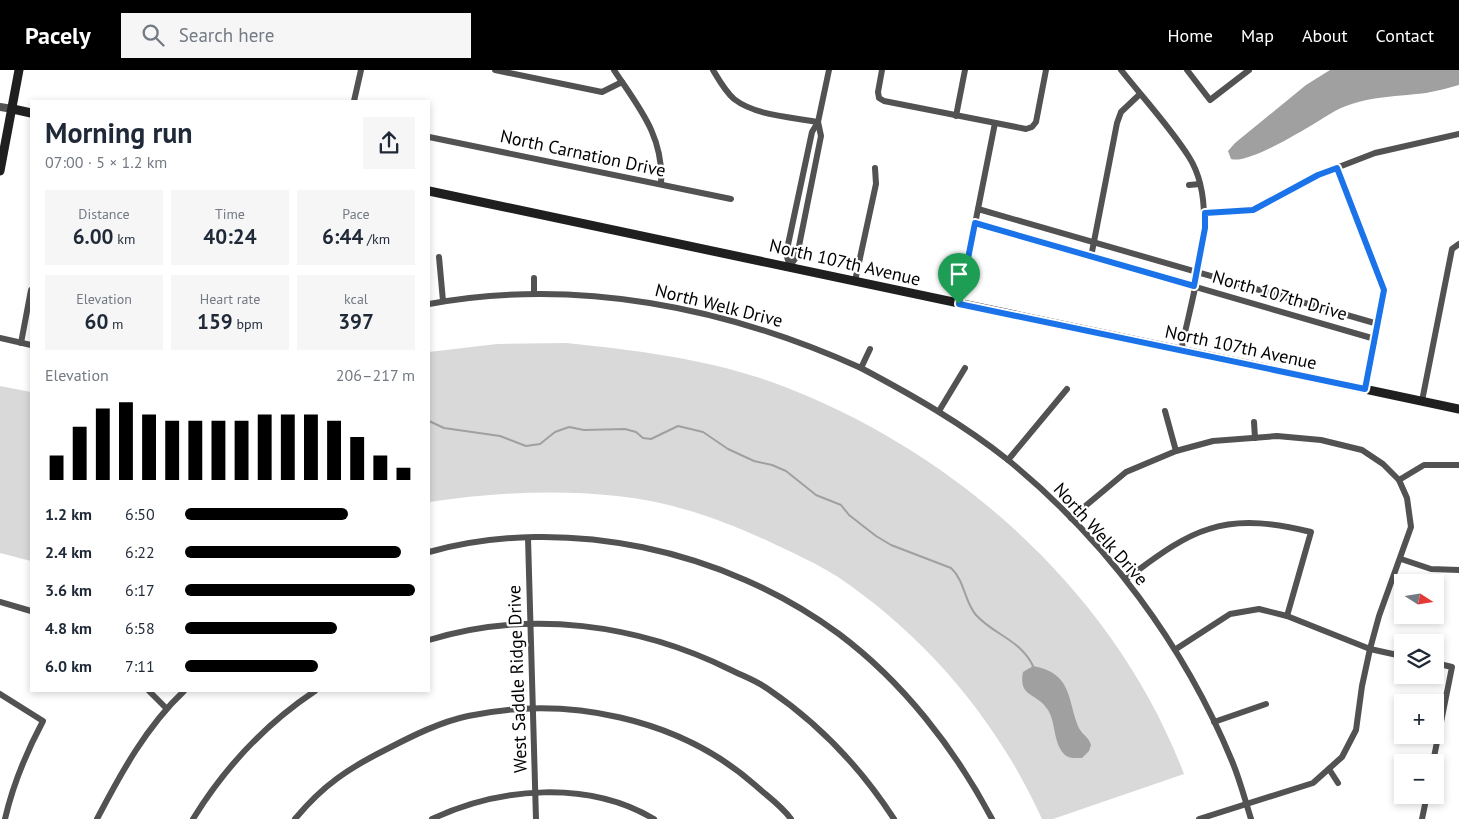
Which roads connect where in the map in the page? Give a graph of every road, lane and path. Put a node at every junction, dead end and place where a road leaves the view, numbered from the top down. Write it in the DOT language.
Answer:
graph roads {
  1 [pos="19,70"];
  2 [pos="361,70"];
  3 [pos="495,70"];
  4 [pos="614,70"];
  5 [pos="713,70"];
  6 [pos="829,70"];
  7 [pos="882,70"];
  8 [pos="965,70"];
  9 [pos="1046,70"];
  10 [pos="1121,70"];
  11 [pos="1186,70"];
  12 [pos="1249,70"];
  13 [pos="622,82"];
  14 [pos="1140,94"];
  15 [pos="354,100"];
  16 [pos="0,107"];
  17 [pos="13,109"];
  18 [pos="30,112"];
  19 [pos="956,116"];
  20 [pos="818,122"];
  21 [pos="995,123"];
  22 [pos="1459,134"];
  23 [pos="430,137"];
  24 [pos="875,168"];
  25 [pos="1337,168"];
  26 [pos="0,171"];
  27 [pos="661,184"];
  28 [pos="1190,184"];
  29 [pos="1200,184"];
  30 [pos="430,191"];
  31 [pos="731,199"];
  32 [pos="978,208"];
  33 [pos="1205,213"];
  34 [pos="975,223"];
  35 [pos="1094,241"];
  36 [pos="1459,244"];
  37 [pos="1090,257"];
  38 [pos="439,258"];
  39 [pos="790,266"];
  40 [pos="1197,272"];
  41 [pos="534,278"];
  42 [pos="855,281"];
  43 [pos="1194,286"];
  44 [pos="534,293"];
  45 [pos="30,295"];
  46 [pos="443,301"];
  47 [pos="430,304"];
  48 [pos="959,304"];
  49 [pos="1378,324"];
  50 [pos="0,338"];
  51 [pos="1375,339"];
  52 [pos="20,343"];
  53 [pos="30,345"];
  54 [pos="870,349"];
  55 [pos="1181,351"];
  56 [pos="861,368"];
  57 [pos="965,368"];
  58 [pos="1066,389"];
  59 [pos="1365,389"];
  60 [pos="1422,401"];
  61 [pos="1459,409"];
  62 [pos="939,411"];
  63 [pos="1165,411"];
  64 [pos="1254,422"];
  65 [pos="1255,438"];
  66 [pos="1176,451"];
  67 [pos="1008,460"];
  68 [pos="1459,465"];
  69 [pos="1399,480"];
  70 [pos="1071,518"];
  71 [pos="528,538"];
  72 [pos="430,552"];
  73 [pos="1401,559"];
  74 [pos="1459,570"];
  75 [pos="1126,579"];
  76 [pos="0,602"];
  77 [pos="30,612"];
  78 [pos="1288,616"];
  79 [pos="530,624"];
  80 [pos="430,640"];
  81 [pos="1176,649"];
  82 [pos="1370,649"];
  83 [pos="1394,654"];
  84 [pos="1444,665"];
  85 [pos="150,692"];
  86 [pos="183,692"];
  87 [pos="314,692"];
  88 [pos="0,694"];
  89 [pos="1266,704"];
  90 [pos="166,708"];
  91 [pos="532,709"];
  92 [pos="1214,722"];
  93 [pos="1435,754"];
  94 [pos="1328,769"];
  95 [pos="1338,783"];
  96 [pos="535,792"];
  97 [pos="1246,804"];
  98 [pos="1425,804"];
  99 [pos="5,819"];
  100 [pos="97,819"];
  101 [pos="193,819"];
  102 [pos="295,819"];
  103 [pos="432,819"];
  104 [pos="536,819"];
  105 [pos="654,819"];
  106 [pos="791,819"];
  107 [pos="894,819"];
  108 [pos="992,819"];
  109 [pos="1199,819"];
  110 [pos="1251,819"];
  111 [pos="1422,819"];
  1 -- 17 [label="main road"];
  2 -- 15 [label="street"];
  3 -- 13 [label="street"];
  4 -- 13 [label="street"];
  5 -- 20 [label="street"];
  6 -- 20 [label="street"];
  7 -- 19 [label="street"];
  8 -- 19 [label="street"];
  9 -- 21 [label="street"];
  10 -- 14 [label="street"];
  11 -- 12 [label="street"];
  13 -- 27 [label="street"];
  14 -- 29 [label="street"];
  14 -- 35 [label="street"];
  16 -- 17 [label="street"];
  17 -- 18 [label="main road"];
  17 -- 26 [label="main road"];
  19 -- 21 [label="street"];
  20 -- 39 [label="street"];
  20 -- 39 [label="street"];
  21 -- 32 [label="street"];
  22 -- 25 [label="street"];
  23 -- 27 [label="street, North Carnation Drive"];
  24 -- 42 [label="street"];
  25 -- 33 [label="street"];
  25 -- 49 [label="street"];
  27 -- 31 [label="street, North Carnation Drive"];
  28 -- 29 [label="street"];
  29 -- 33 [label="street"];
  30 -- 39 [label="main road, North 107th Avenue"];
  32 -- 34 [label="street"];
  32 -- 35 [label="street, North 107th Drive"];
  33 -- 40 [label="street"];
  34 -- 37 [label="street, North 107th Drive"];
  34 -- 48 [label="street"];
  35 -- 37 [label="street"];
  35 -- 40 [label="street, North 107th Drive"];
  36 -- 60 [label="street"];
  37 -- 43 [label="street, North 107th Drive"];
  38 -- 46 [label="street"];
  39 -- 42 [label="main road, North 107th Avenue"];
  40 -- 43 [label="street"];
  40 -- 49 [label="street, North 107th Drive"];
  41 -- 44 [label="street"];
  42 -- 48 [label="main road, North 107th Avenue"];
  43 -- 51 [label="street, North 107th Drive"];
  43 -- 55 [label="street"];
  44 -- 46 [label="street, North Welk Drive"];
  44 -- 56 [label="street, North Welk Drive"];
  45 -- 52 [label="street"];
  46 -- 47 [label="street, North Welk Drive"];
  48 -- 55 [label="main road, North 107th Avenue"];
  49 -- 51 [label="street"];
  50 -- 52 [label="street"];
  51 -- 59 [label="street"];
  52 -- 53 [label="street"];
  54 -- 56 [label="street"];
  55 -- 59 [label="main road, North 107th Avenue"];
  56 -- 62 [label="street, North Welk Drive"];
  57 -- 62 [label="street"];
  58 -- 67 [label="street"];
  59 -- 60 [label="main road, North 107th Avenue"];
  60 -- 61 [label="main road, North 107th Avenue"];
  62 -- 67 [label="street, North Welk Drive"];
  63 -- 66 [label="street"];
  64 -- 65 [label="street"];
  65 -- 66 [label="street"];
  65 -- 69 [label="street"];
  66 -- 70 [label="street"];
  67 -- 70 [label="street, North Welk Drive"];
  68 -- 69 [label="street"];
  69 -- 73 [label="street"];
  70 -- 75 [label="street, North Welk Drive"];
  71 -- 72 [label="street"];
  71 -- 79 [label="street, West Saddle Ridge Drive"];
  71 -- 108 [label="street"];
  73 -- 74 [label="street"];
  73 -- 82 [label="street"];
  75 -- 78 [label="street"];
  75 -- 81 [label="street, North Welk Drive"];
  76 -- 77 [label="street"];
  78 -- 81 [label="street"];
  78 -- 82 [label="street"];
  79 -- 80 [label="street"];
  79 -- 91 [label="street, West Saddle Ridge Drive"];
  79 -- 107 [label="street"];
  81 -- 92 [label="street, North Welk Drive"];
  82 -- 83 [label="street"];
  82 -- 94 [label="street"];
  84 -- 93 [label="street"];
  85 -- 90 [label="street"];
  86 -- 90 [label="street"];
  87 -- 101 [label="street"];
  88 -- 99 [label="street"];
  89 -- 92 [label="street"];
  90 -- 100 [label="street"];
  91 -- 96 [label="street, West Saddle Ridge Drive"];
  91 -- 102 [label="street"];
  91 -- 106 [label="street"];
  92 -- 97 [label="street, North Welk Drive"];
  94 -- 95 [label="street"];
  94 -- 97 [label="street"];
  96 -- 103 [label="street"];
  96 -- 104 [label="street, West Saddle Ridge Drive"];
  96 -- 105 [label="street"];
  97 -- 109 [label="street"];
  97 -- 110 [label="street, North Welk Drive"];
  98 -- 111 [label="street"];
}
